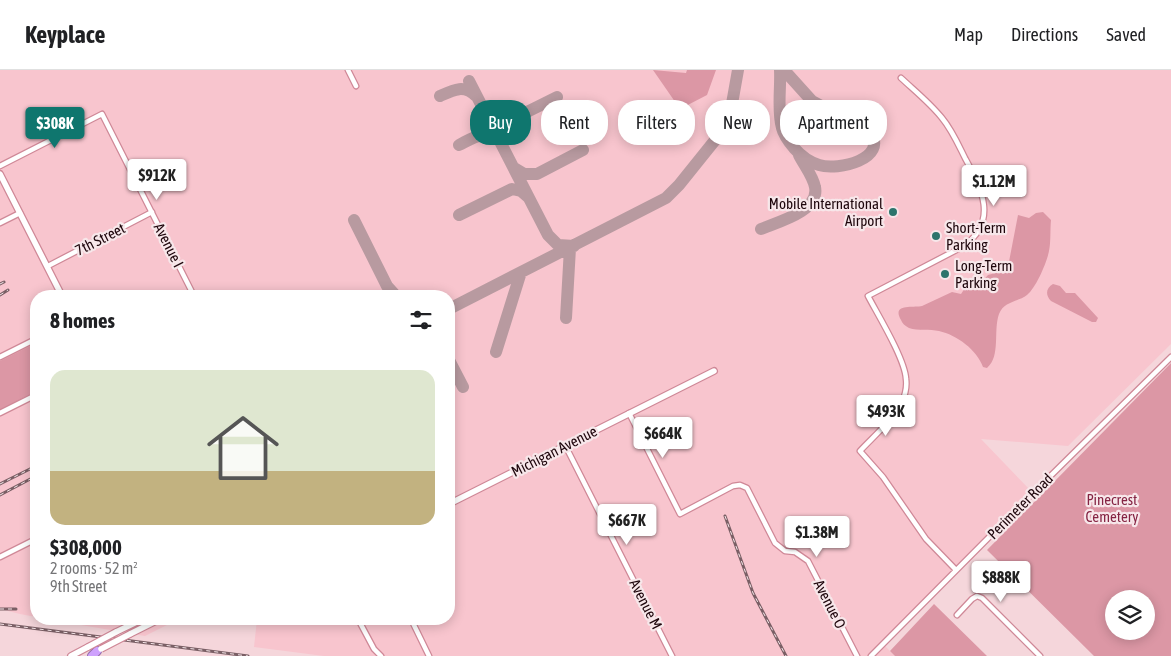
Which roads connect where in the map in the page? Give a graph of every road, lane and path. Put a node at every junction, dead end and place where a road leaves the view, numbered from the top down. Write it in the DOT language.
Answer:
graph roads {
  1 [pos="348,70"];
  2 [pos="901,78"];
  3 [pos="356,86"];
  4 [pos="0,166"];
  5 [pos="0,174"];
  6 [pos="152,212"];
  7 [pos="20,213"];
  8 [pos="0,223"];
  9 [pos="48,266"];
  10 [pos="59,290"];
  11 [pos="191,290"];
  12 [pos="30,342"];
  13 [pos="0,357"];
  14 [pos="1171,357"];
  15 [pos="714,371"];
  16 [pos="30,397"];
  17 [pos="0,413"];
  18 [pos="629,413"];
  19 [pos="565,445"];
  20 [pos="455,501"];
  21 [pos="30,542"];
  22 [pos="0,557"];
  23 [pos="956,570"];
  24 [pos="957,615"];
  25 [pos="131,625"];
  26 [pos="148,625"];
  27 [pos="361,625"];
  28 [pos="414,625"];
  29 [pos="97,652"];
  30 [pos="72,656"];
  31 [pos="87,656"];
  32 [pos="381,656"];
  33 [pos="429,656"];
  34 [pos="672,656"];
  35 [pos="857,656"];
  36 [pos="871,656"];
  37 [pos="1040,656"];
  1 -- 3 [label="street"];
  2 -- 23 [label="street"];
  4 -- 6 [label="street, Avenue I"];
  5 -- 7 [label="street"];
  6 -- 9 [label="street, 7th Street"];
  6 -- 11 [label="street, Avenue I"];
  7 -- 8 [label="street"];
  7 -- 9 [label="street"];
  9 -- 10 [label="street"];
  12 -- 13 [label="street"];
  14 -- 23 [label="street, Perimeter Road"];
  15 -- 18 [label="street, Michigan Avenue"];
  16 -- 17 [label="street"];
  18 -- 19 [label="street, Michigan Avenue"];
  18 -- 35 [label="street, Avenue O"];
  19 -- 20 [label="street, Michigan Avenue"];
  19 -- 34 [label="street, Avenue M"];
  21 -- 22 [label="street"];
  23 -- 36 [label="street, Perimeter Road"];
  24 -- 37 [label="street"];
  25 -- 30 [label="street, bridge"];
  26 -- 29 [label="street, bridge"];
  27 -- 32 [label="street"];
  28 -- 33 [label="street"];
  29 -- 31 [label="street"];
}
